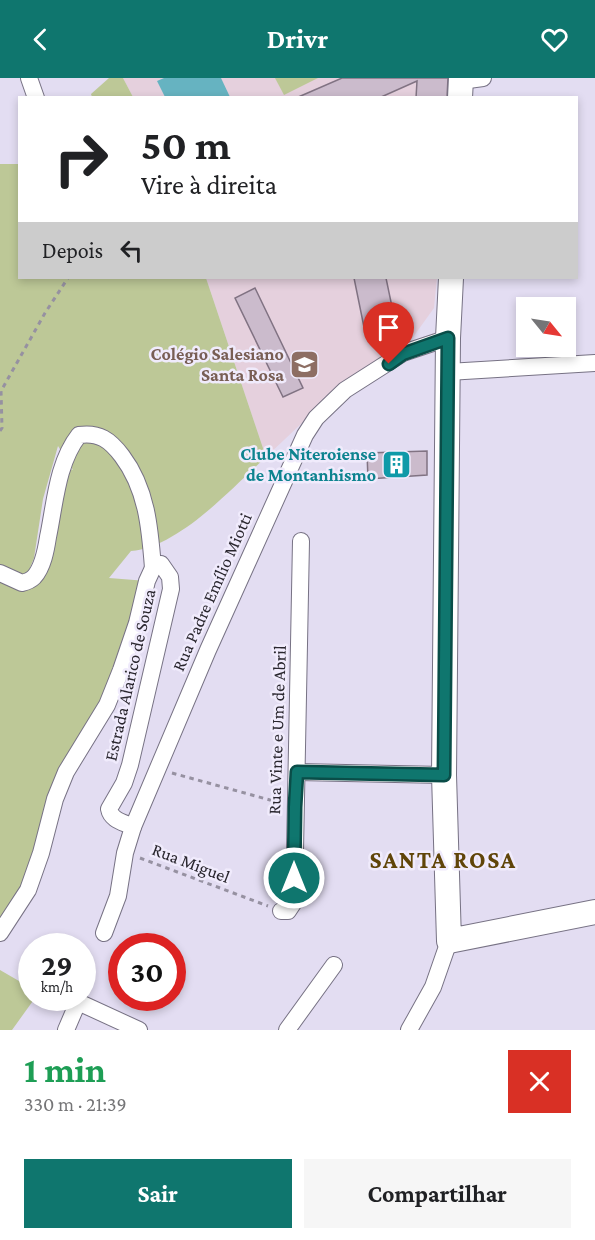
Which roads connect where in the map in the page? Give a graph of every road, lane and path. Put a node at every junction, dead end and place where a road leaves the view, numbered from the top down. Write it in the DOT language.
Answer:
graph roads {
  1 [pos="29,78"];
  2 [pos="35,96"];
  3 [pos="67,279"];
  4 [pos="451,279"];
  5 [pos="448,338"];
  6 [pos="595,363"];
  7 [pos="448,372"];
  8 [pos="0,431"];
  9 [pos="301,541"];
  10 [pos="153,568"];
  11 [pos="0,573"];
  12 [pos="157,769"];
  13 [pos="297,772"];
  14 [pos="444,775"];
  15 [pos="295,807"];
  16 [pos="133,827"];
  17 [pos="125,853"];
  18 [pos="595,907"];
  19 [pos="281,911"];
  20 [pos="595,912"];
  21 [pos="0,933"];
  22 [pos="104,933"];
  23 [pos="449,941"];
  24 [pos="334,965"];
  25 [pos="66,1030"];
  26 [pos="139,1030"];
  27 [pos="287,1030"];
  28 [pos="409,1030"];
  1 -- 2 [label="street"];
  3 -- 8 [label="path"];
  4 -- 5 [label="street"];
  5 -- 7 [label="street"];
  5 -- 12 [label="street, Rua Padre Emílio Miotti"];
  6 -- 7 [label="street"];
  7 -- 14 [label="street"];
  9 -- 13 [label="street, Rua Vinte e Um de Abril"];
  10 -- 11 [label="street"];
  10 -- 16 [label="street, Estrada Alarico de Souza"];
  10 -- 21 [label="street, Estrada Alarico de Souza"];
  12 -- 15 [label="path"];
  12 -- 16 [label="street, Rua Padre Emílio Miotti"];
  13 -- 14 [label="street"];
  13 -- 15 [label="street, Rua Vinte e Um de Abril"];
  14 -- 23 [label="street"];
  15 -- 19 [label="street, Rua Vinte e Um de Abril"];
  16 -- 17 [label="street, Rua Padre Emílio Miotti"];
  17 -- 19 [label="path, Rua Miguel"];
  17 -- 22 [label="street, Rua Padre Emílio Miotti"];
  18 -- 20 [label="street"];
  20 -- 23 [label="street"];
  23 -- 28 [label="street"];
  24 -- 27 [label="street"];
  25 -- 26 [label="street"];
}
